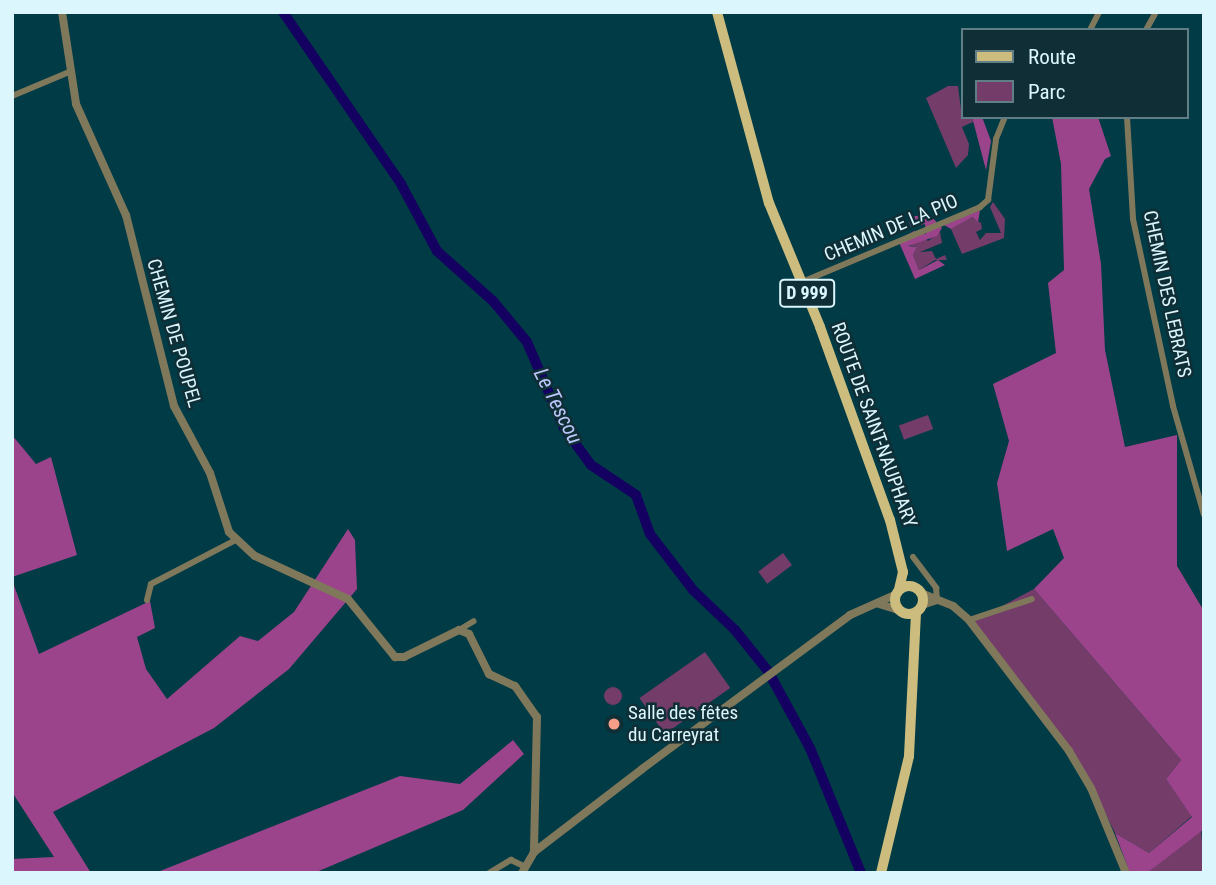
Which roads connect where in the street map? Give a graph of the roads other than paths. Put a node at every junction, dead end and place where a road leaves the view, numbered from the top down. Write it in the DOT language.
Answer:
graph roads {
  1 [pos="62,12"];
  2 [pos="717,12"];
  3 [pos="1099,12"];
  4 [pos="1156,12"];
  5 [pos="1091,28"];
  6 [pos="1147,28"];
  7 [pos="69,72"];
  8 [pos="12,96"];
  9 [pos="1004,119"];
  10 [pos="1127,119"];
  11 [pos="802,282"];
  12 [pos="1204,515"];
  13 [pos="234,541"];
  14 [pos="913,557"];
  15 [pos="903,572"];
  16 [pos="917,590"];
  17 [pos="898,592"];
  18 [pos="1032,599"];
  19 [pos="147,600"];
  20 [pos="937,600"];
  21 [pos="877,604"];
  22 [pos="919,608"];
  23 [pos="900,611"];
  24 [pos="969,620"];
  25 [pos="474,621"];
  26 [pos="459,629"];
  27 [pos="912,633"];
  28 [pos="534,852"];
  29 [pos="523,870"];
  30 [pos="489,873"];
  31 [pos="881,873"];
  32 [pos="1126,873"];
  1 -- 7 [label="street, CHEMIN DE POUPEL"];
  2 -- 11 [label="main road, ROUTE DE SAINT-NAUPHARY / D 999"];
  3 -- 5 [label="street"];
  4 -- 6 [label="street"];
  7 -- 8 [label="street"];
  7 -- 13 [label="street, CHEMIN DE POUPEL"];
  9 -- 11 [label="street, CHEMIN DE LA PIO"];
  10 -- 12 [label="street, CHEMIN DES LEBRATS"];
  11 -- 15 [label="main road, ROUTE DE SAINT-NAUPHARY / D 999"];
  13 -- 19 [label="street"];
  13 -- 26 [label="street"];
  14 -- 20 [label="street"];
  15 -- 16 [label="main road, ROUTE DE SAINT-NAUPHARY / D 999"];
  15 -- 17 [label="main road, ROUTE DE SAINT-NAUPHARY / D 999"];
  16 -- 17 [label="main road"];
  16 -- 20 [label="street"];
  16 -- 22 [label="main road"];
  17 -- 21 [label="street"];
  17 -- 23 [label="main road, ROUTE DE SAINT-NAUPHARY"];
  18 -- 24 [label="street"];
  20 -- 22 [label="street"];
  20 -- 24 [label="street"];
  21 -- 23 [label="street"];
  21 -- 28 [label="street"];
  22 -- 23 [label="main road"];
  22 -- 27 [label="main road"];
  23 -- 27 [label="main road"];
  24 -- 32 [label="street"];
  25 -- 26 [label="street"];
  26 -- 28 [label="street"];
  27 -- 31 [label="main road"];
  28 -- 29 [label="street"];
  29 -- 30 [label="street"];
}
